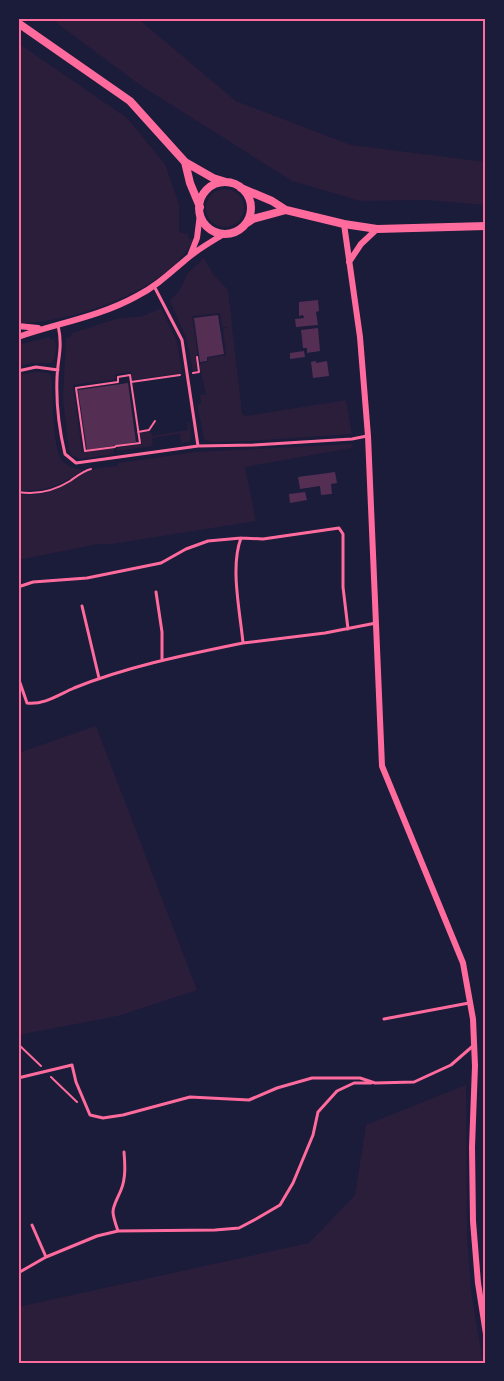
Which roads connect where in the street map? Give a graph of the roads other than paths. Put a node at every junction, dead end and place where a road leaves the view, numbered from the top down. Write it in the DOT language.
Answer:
graph roads {
  1 [pos="18,22"];
  2 [pos="185,162"];
  3 [pos="226,182"];
  4 [pos="241,188"];
  5 [pos="200,210"];
  6 [pos="286,210"];
  7 [pos="344,224"];
  8 [pos="486,226"];
  9 [pos="243,227"];
  10 [pos="377,229"];
  11 [pos="224,234"];
  12 [pos="189,256"];
  13 [pos="349,262"];
  14 [pos="154,286"];
  15 [pos="18,326"];
  16 [pos="58,326"];
  17 [pos="42,328"];
  18 [pos="18,337"];
  19 [pos="58,370"];
  20 [pos="18,371"];
  21 [pos="368,436"];
  22 [pos="198,446"];
  23 [pos="241,538"];
  24 [pos="18,587"];
  25 [pos="156,592"];
  26 [pos="82,606"];
  27 [pos="376,623"];
  28 [pos="348,629"];
  29 [pos="243,643"];
  30 [pos="162,659"];
  31 [pos="18,677"];
  32 [pos="99,678"];
  33 [pos="471,1003"];
  34 [pos="384,1019"];
  35 [pos="475,1044"];
  36 [pos="18,1078"];
  37 [pos="375,1083"];
  38 [pos="124,1152"];
  39 [pos="32,1225"];
  40 [pos="118,1231"];
  41 [pos="46,1257"];
  42 [pos="18,1273"];
  43 [pos="486,1334"];
  1 -- 2 [label="main road"];
  2 -- 3 [label="main road"];
  2 -- 5 [label="main road"];
  3 -- 4 [label="main road"];
  3 -- 5 [label="main road"];
  4 -- 6 [label="main road"];
  4 -- 9 [label="main road"];
  5 -- 11 [label="main road"];
  5 -- 12 [label="street"];
  6 -- 7 [label="main road"];
  6 -- 9 [label="main road"];
  7 -- 10 [label="main road"];
  7 -- 13 [label="street"];
  8 -- 10 [label="main road"];
  9 -- 11 [label="main road"];
  10 -- 13 [label="street"];
  11 -- 12 [label="street"];
  12 -- 14 [label="street"];
  13 -- 21 [label="street"];
  14 -- 16 [label="street"];
  14 -- 22 [label="lane"];
  15 -- 17 [label="street"];
  16 -- 17 [label="street"];
  16 -- 19 [label="lane"];
  17 -- 18 [label="street"];
  19 -- 20 [label="lane"];
  19 -- 22 [label="lane"];
  21 -- 22 [label="lane"];
  21 -- 27 [label="street"];
  23 -- 24 [label="lane"];
  23 -- 28 [label="lane"];
  23 -- 29 [label="lane"];
  25 -- 30 [label="lane"];
  26 -- 32 [label="lane"];
  27 -- 28 [label="lane"];
  27 -- 33 [label="street"];
  28 -- 29 [label="lane"];
  29 -- 30 [label="lane"];
  30 -- 32 [label="lane"];
  31 -- 32 [label="lane"];
  33 -- 34 [label="lane"];
  33 -- 35 [label="street"];
  35 -- 37 [label="lane"];
  35 -- 43 [label="street"];
  36 -- 37 [label="lane"];
  37 -- 40 [label="lane"];
  38 -- 40 [label="lane"];
  39 -- 41 [label="lane"];
  40 -- 41 [label="lane"];
  41 -- 42 [label="lane"];
}
